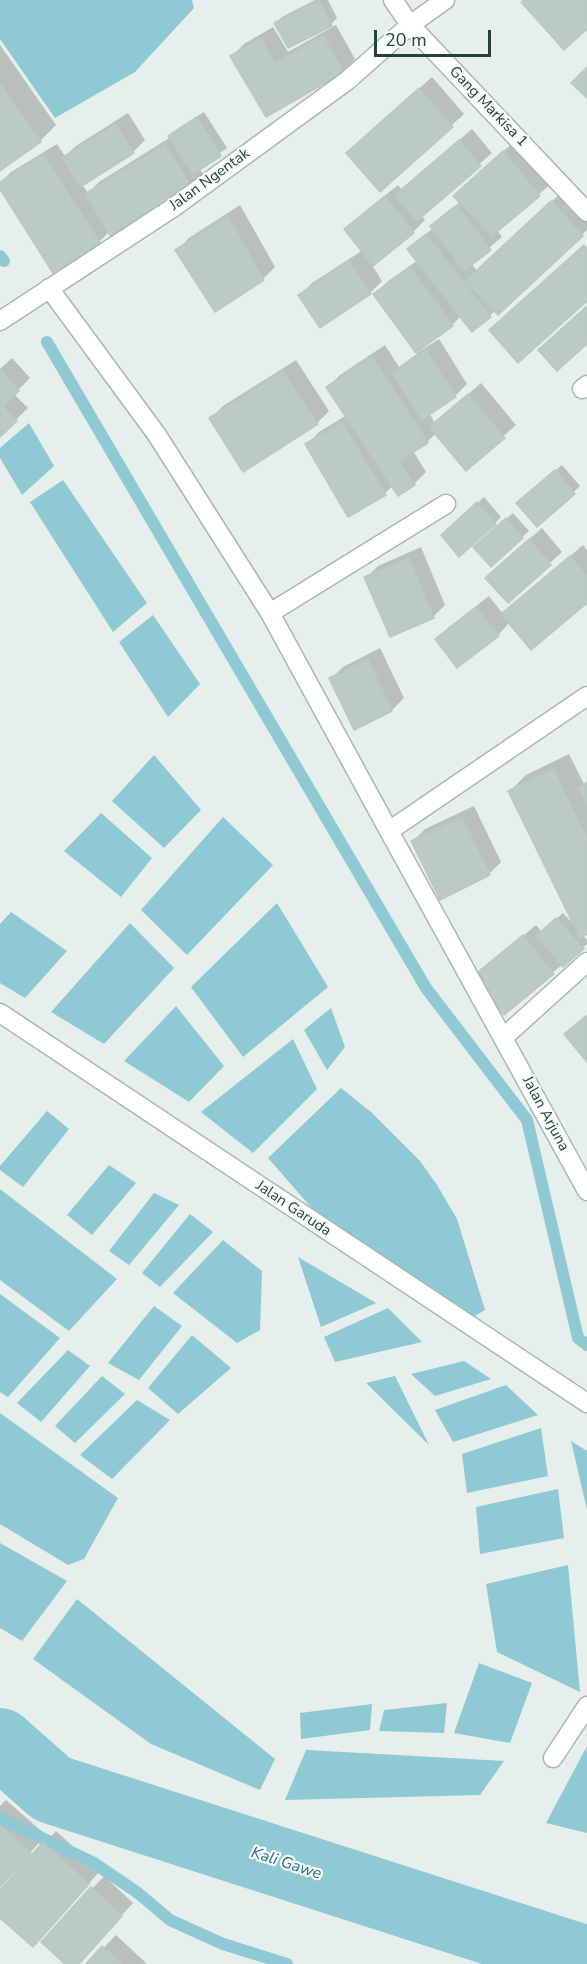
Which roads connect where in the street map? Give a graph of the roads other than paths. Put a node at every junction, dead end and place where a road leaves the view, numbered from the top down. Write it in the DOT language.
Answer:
graph roads {
  1 [pos="393,0"];
  2 [pos="444,0"];
  3 [pos="410,25"];
  4 [pos="587,212"];
  5 [pos="49,288"];
  6 [pos="0,321"];
  7 [pos="446,504"];
  8 [pos="270,613"];
  9 [pos="587,696"];
  10 [pos="389,831"];
  11 [pos="587,962"];
  12 [pos="0,1013"];
  13 [pos="504,1037"];
  14 [pos="587,1191"];
  15 [pos="587,1403"];
  16 [pos="587,1706"];
  17 [pos="553,1758"];
  1 -- 3 [label="street, Gang Markisa 1"];
  2 -- 3 [label="street, Jalan Ngentak"];
  3 -- 4 [label="street, Gang Markisa 1"];
  3 -- 5 [label="street, Jalan Ngentak"];
  5 -- 6 [label="street, Jalan Ngentak"];
  5 -- 8 [label="street, Jalan Arjuna"];
  7 -- 8 [label="street"];
  8 -- 10 [label="street, Jalan Arjuna"];
  9 -- 10 [label="street"];
  10 -- 13 [label="street, Jalan Arjuna"];
  11 -- 13 [label="street"];
  12 -- 15 [label="street, Jalan Garuda"];
  13 -- 14 [label="street, Jalan Arjuna"];
  16 -- 17 [label="street"];
}
